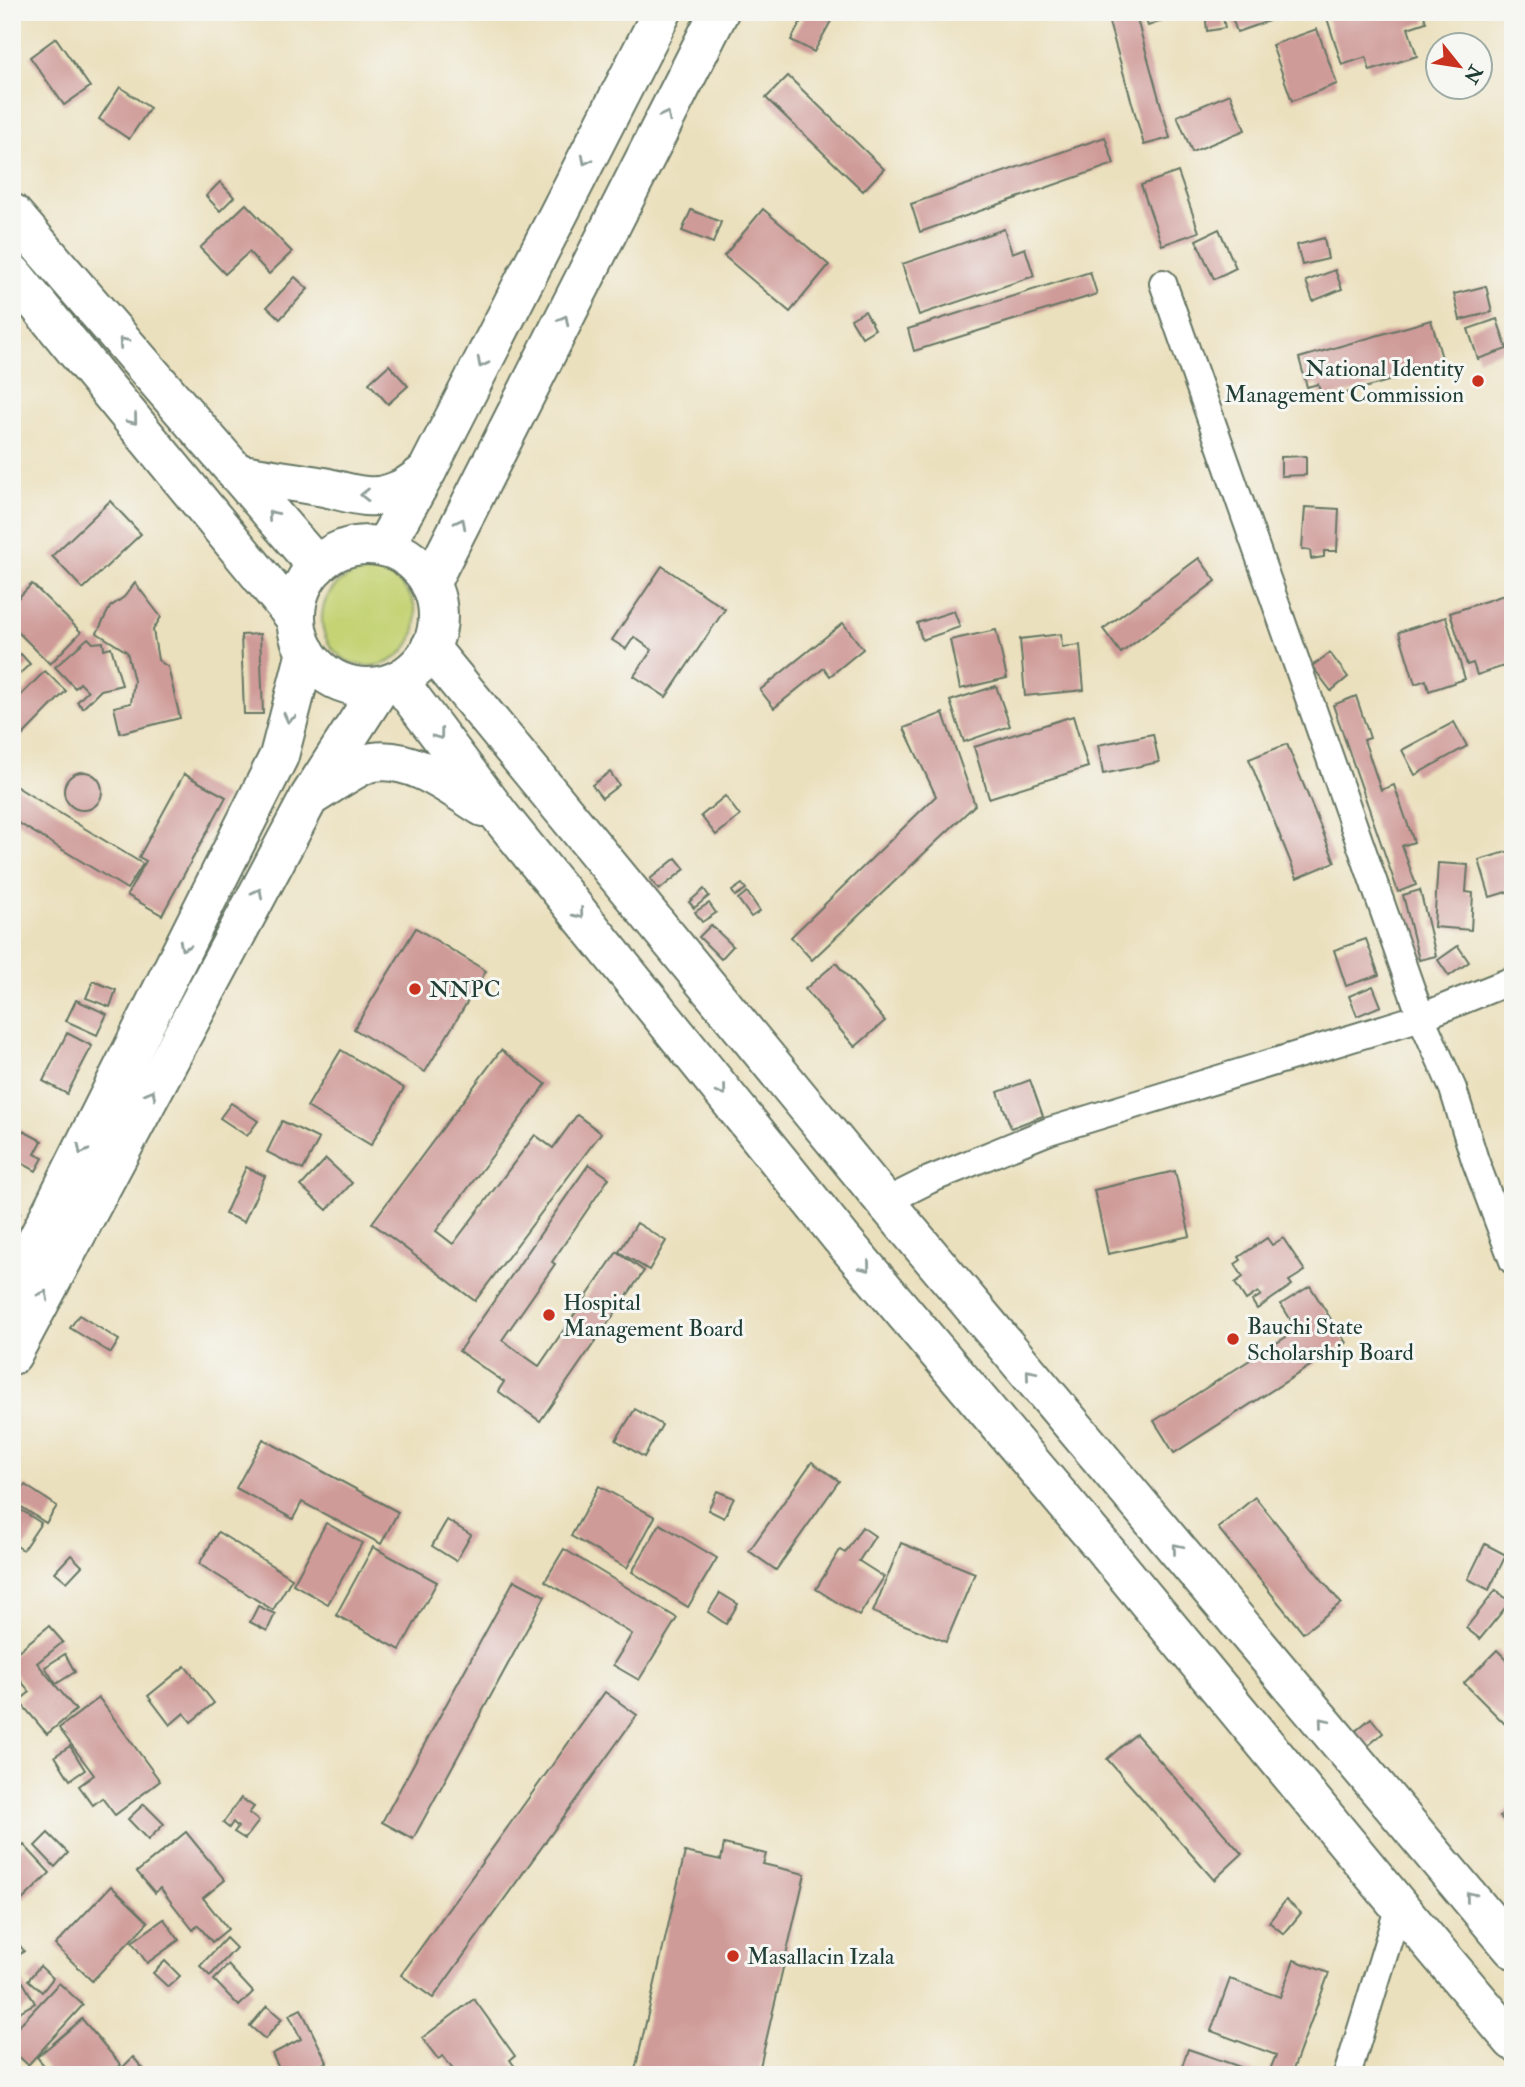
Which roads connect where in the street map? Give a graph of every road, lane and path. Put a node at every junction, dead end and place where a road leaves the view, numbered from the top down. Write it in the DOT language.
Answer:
graph roads {
  1 [pos="662,12"];
  2 [pos="719,12"];
  3 [pos="12,213"];
  4 [pos="12,273"];
  5 [pos="1163,283"];
  6 [pos="427,471"];
  7 [pos="236,473"];
  8 [pos="384,547"];
  9 [pos="317,566"];
  10 [pos="430,583"];
  11 [pos="301,636"];
  12 [pos="430,648"];
  13 [pos="390,683"];
  14 [pos="310,796"];
  15 [pos="501,817"];
  16 [pos="1513,980"];
  17 [pos="1421,1017"];
  18 [pos="884,1202"];
  19 [pos="1513,1261"];
  20 [pos="12,1290"];
  21 [pos="12,1355"];
  22 [pos="1399,1906"];
  23 [pos="1513,1949"];
  24 [pos="1513,2041"];
  25 [pos="1347,2075"];
  1 -- 6 [label="street, one-way"];
  10 -- 2 [label="street, one-way"];
  7 -- 3 [label="street, one-way"];
  4 -- 11 [label="street, one-way"];
  5 -- 17 [label="street"];
  6 -- 7 [label="street, one-way"];
  6 -- 8 [label="street"];
  9 -- 7 [label="street, one-way"];
  8 -- 9 [label="street"];
  8 -- 10 [label="street"];
  9 -- 11 [label="street"];
  10 -- 12 [label="street"];
  11 -- 13 [label="street"];
  11 -- 20 [label="street, one-way"];
  12 -- 13 [label="street"];
  12 -- 18 [label="street"];
  13 -- 14 [label="street"];
  13 -- 15 [label="street, one-way"];
  14 -- 15 [label="street"];
  21 -- 14 [label="street, one-way"];
  15 -- 22 [label="street, one-way"];
  16 -- 17 [label="street"];
  17 -- 18 [label="street"];
  17 -- 19 [label="street"];
  23 -- 18 [label="street, one-way"];
  22 -- 24 [label="street"];
  22 -- 25 [label="street"];
}
